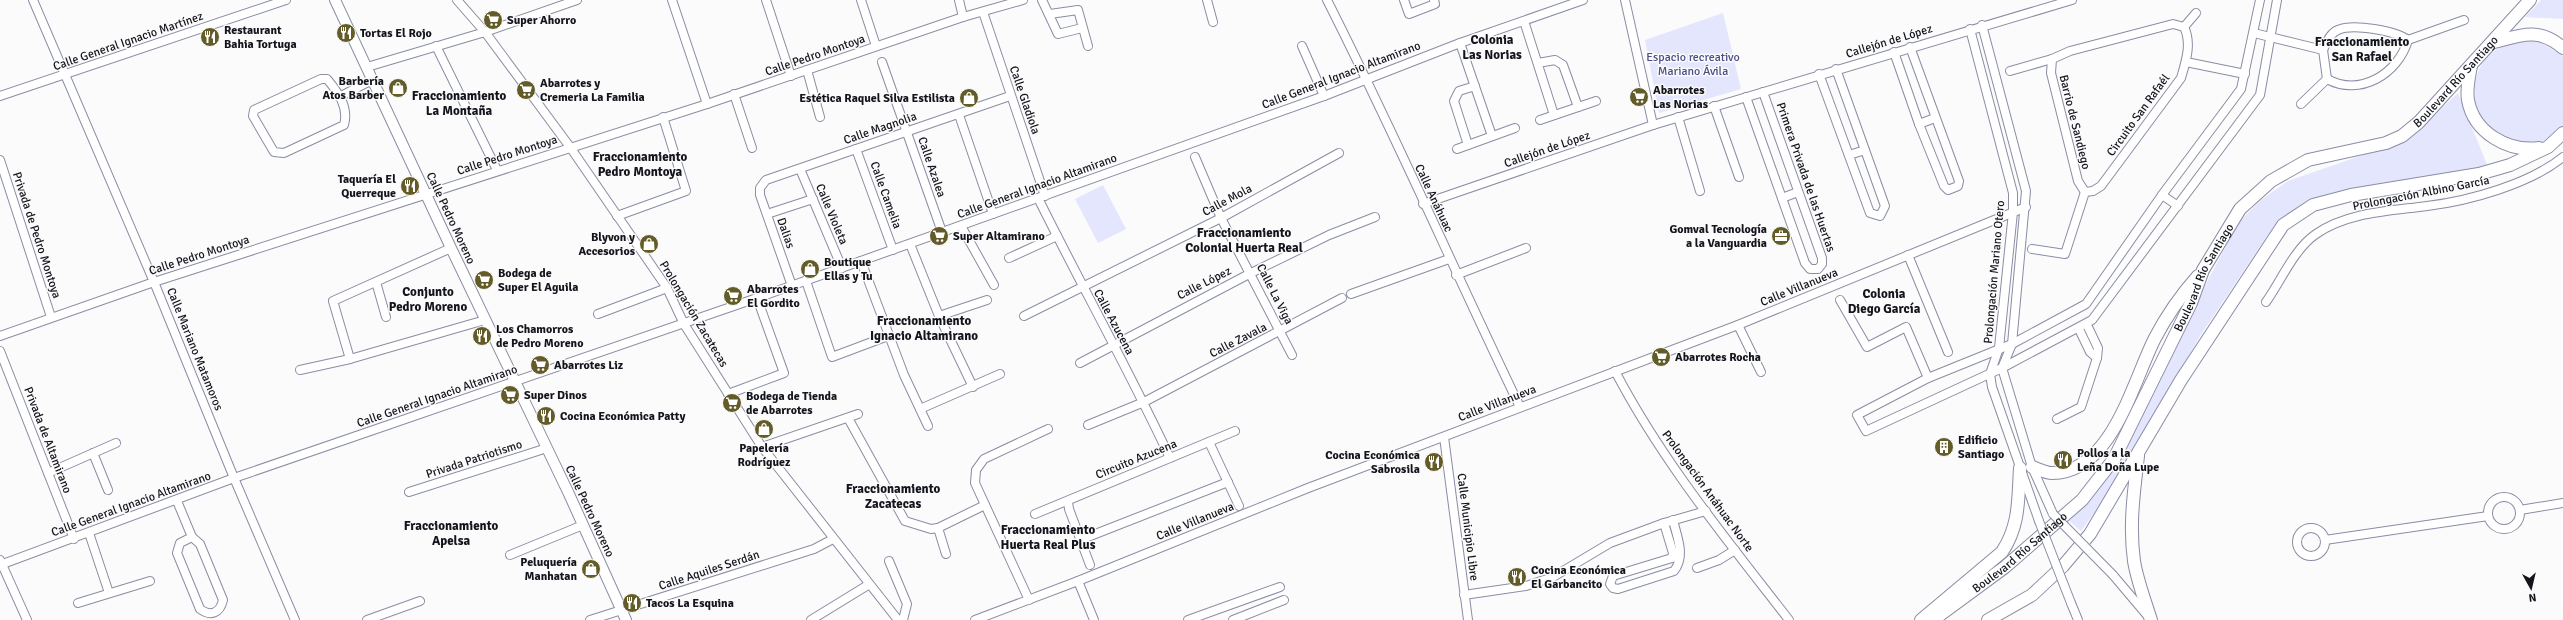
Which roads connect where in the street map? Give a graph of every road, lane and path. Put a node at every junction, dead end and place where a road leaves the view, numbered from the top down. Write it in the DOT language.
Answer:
graph roads {
  1 [pos="33,0"];
  2 [pos="286,0"];
  3 [pos="335,0"];
  4 [pos="457,0"];
  5 [pos="577,0"];
  6 [pos="672,0"];
  7 [pos="766,0"];
  8 [pos="861,0"];
  9 [pos="959,0"];
  10 [pos="1023,0"];
  11 [pos="1042,0"];
  12 [pos="1207,0"];
  13 [pos="1327,0"];
  14 [pos="1404,0"];
  15 [pos="1434,0"];
  16 [pos="1583,0"];
  17 [pos="1625,0"];
  18 [pos="2072,0"];
  19 [pos="2260,0"];
  20 [pos="2277,0"];
  21 [pos="2530,0"];
  22 [pos="982,12"];
  23 [pos="2196,13"];
  24 [pos="1050,14"];
  25 [pos="962,17"];
  26 [pos="2464,20"];
  27 [pos="1524,21"];
  28 [pos="1213,22"];
  29 [pos="1982,25"];
  30 [pos="2184,27"];
  31 [pos="1082,28"];
  32 [pos="1970,29"];
  33 [pos="484,32"];
  34 [pos="2254,33"];
  35 [pos="2271,36"];
  36 [pos="2408,40"];
  37 [pos="2494,42"];
  38 [pos="1460,43"];
  39 [pos="436,46"];
  40 [pos="876,46"];
  41 [pos="1088,46"];
  42 [pos="1302,46"];
  43 [pos="1910,47"];
  44 [pos="2563,48"];
  45 [pos="2323,50"];
  46 [pos="1894,52"];
  47 [pos="2052,59"];
  48 [pos="882,62"];
  49 [pos="2186,62"];
  50 [pos="1538,64"];
  51 [pos="2471,66"];
  52 [pos="367,67"];
  53 [pos="1836,69"];
  54 [pos="807,70"];
  55 [pos="2010,71"];
  56 [pos="1819,74"];
  57 [pos="2245,74"];
  58 [pos="65,76"];
  59 [pos="791,76"];
  60 [pos="374,78"];
  61 [pos="1367,79"];
  62 [pos="2327,79"];
  63 [pos="1475,86"];
  64 [pos="1762,92"];
  65 [pos="734,94"];
  66 [pos="0,96"];
  67 [pos="341,96"];
  68 [pos="1010,96"];
  69 [pos="1324,96"];
  70 [pos="1746,97"];
  71 [pos="1596,101"];
  72 [pos="707,104"];
  73 [pos="2301,104"];
  74 [pos="1714,106"];
  75 [pos="1578,107"];
  76 [pos="959,114"];
  77 [pos="1554,115"];
  78 [pos="663,117"];
  79 [pos="820,117"];
  80 [pos="1678,117"];
  81 [pos="1935,118"];
  82 [pos="1540,120"];
  83 [pos="1919,124"];
  84 [pos="1653,125"];
  85 [pos="1515,128"];
  86 [pos="907,131"];
  87 [pos="2563,133"];
  88 [pos="1492,136"];
  89 [pos="1468,145"];
  90 [pos="570,147"];
  91 [pos="2548,147"];
  92 [pos="752,148"];
  93 [pos="856,149"];
  94 [pos="1457,149"];
  95 [pos="1865,150"];
  96 [pos="1339,152"];
  97 [pos="1849,155"];
  98 [pos="1195,157"];
  99 [pos="2563,157"];
  100 [pos="0,160"];
  101 [pos="800,169"];
  102 [pos="497,170"];
  103 [pos="1739,178"];
  104 [pos="760,188"];
  105 [pos="1700,191"];
  106 [pos="1798,192"];
  107 [pos="2085,192"];
  108 [pos="425,194"];
  109 [pos="2162,195"];
  110 [pos="1041,197"];
  111 [pos="1782,198"];
  112 [pos="813,199"];
  113 [pos="1423,204"];
  114 [pos="2178,206"];
  115 [pos="2026,207"];
  116 [pos="2013,212"];
  117 [pos="767,214"];
  118 [pos="993,214"];
  119 [pos="617,216"];
  120 [pos="1375,217"];
  121 [pos="1221,218"];
  122 [pos="961,226"];
  123 [pos="942,232"];
  124 [pos="1057,236"];
  125 [pos="910,244"];
  126 [pos="450,248"];
  127 [pos="1526,248"];
  128 [pos="2032,249"];
  129 [pos="892,250"];
  130 [pos="1908,254"];
  131 [pos="1009,258"];
  132 [pos="1449,259"];
  133 [pos="861,261"];
  134 [pos="842,268"];
  135 [pos="2203,270"];
  136 [pos="1251,273"];
  137 [pos="1456,275"];
  138 [pos="806,281"];
  139 [pos="154,282"];
  140 [pos="376,282"];
  141 [pos="994,285"];
  142 [pos="792,286"];
  143 [pos="1082,287"];
  144 [pos="667,288"];
  145 [pos="1351,294"];
  146 [pos="757,298"];
  147 [pos="1342,298"];
  148 [pos="987,300"];
  149 [pos="1840,300"];
  150 [pos="2266,302"];
  151 [pos="598,314"];
  152 [pos="939,316"];
  153 [pos="1024,316"];
  154 [pos="51,317"];
  155 [pos="386,317"];
  156 [pos="485,320"];
  157 [pos="684,324"];
  158 [pos="1738,325"];
  159 [pos="2087,325"];
  160 [pos="2079,329"];
  161 [pos="1281,332"];
  162 [pos="0,336"];
  163 [pos="888,336"];
  164 [pos="1112,344"];
  165 [pos="2012,344"];
  166 [pos="1999,348"];
  167 [pos="0,351"];
  168 [pos="1948,352"];
  169 [pos="1292,355"];
  170 [pos="2097,358"];
  171 [pos="350,359"];
  172 [pos="1080,363"];
  173 [pos="2002,368"];
  174 [pos="300,370"];
  175 [pos="1615,371"];
  176 [pos="1761,372"];
  177 [pos="1000,374"];
  178 [pos="1990,374"];
  179 [pos="1928,378"];
  180 [pos="516,382"];
  181 [pos="973,387"];
  182 [pos="728,394"];
  183 [pos="1144,402"];
  184 [pos="1520,407"];
  185 [pos="920,410"];
  186 [pos="858,414"];
  187 [pos="848,418"];
  188 [pos="2057,419"];
  189 [pos="1088,425"];
  190 [pos="928,426"];
  191 [pos="1048,428"];
  192 [pos="1236,431"];
  193 [pos="1444,437"];
  194 [pos="1209,442"];
  195 [pos="116,443"];
  196 [pos="762,447"];
  197 [pos="547,448"];
  198 [pos="2138,452"];
  199 [pos="93,453"];
  200 [pos="1170,458"];
  201 [pos="2026,468"];
  202 [pos="48,473"];
  203 [pos="234,478"];
  204 [pos="1228,482"];
  205 [pos="108,490"];
  206 [pos="409,492"];
  207 [pos="177,501"];
  208 [pos="1068,502"];
  209 [pos="2563,503"];
  210 [pos="985,505"];
  211 [pos="1239,506"];
  212 [pos="2520,510"];
  213 [pos="1706,511"];
  214 [pos="1035,514"];
  215 [pos="2488,516"];
  216 [pos="1673,520"];
  217 [pos="1664,523"];
  218 [pos="583,525"];
  219 [pos="938,528"];
  220 [pos="89,533"];
  221 [pos="192,537"];
  222 [pos="74,539"];
  223 [pos="833,539"];
  224 [pos="1080,540"];
  225 [pos="2325,540"];
  226 [pos="1736,550"];
  227 [pos="946,554"];
  228 [pos="510,555"];
  229 [pos="1672,558"];
  230 [pos="889,561"];
  231 [pos="1,563"];
  232 [pos="1680,564"];
  233 [pos="1090,565"];
  234 [pos="1697,568"];
  235 [pos="1078,581"];
  236 [pos="150,582"];
  237 [pos="868,585"];
  238 [pos="1280,586"];
  239 [pos="109,593"];
  240 [pos="1464,595"];
  241 [pos="1029,600"];
  242 [pos="1284,600"];
  243 [pos="420,601"];
  244 [pos="78,604"];
  245 [pos="624,615"];
  246 [pos="1204,617"];
  247 [pos="2075,619"];
  248 [pos="27,620"];
  249 [pos="295,620"];
  250 [pos="367,620"];
  251 [pos="590,620"];
  252 [pos="811,620"];
  253 [pos="898,620"];
  254 [pos="903,620"];
  255 [pos="975,620"];
  256 [pos="1094,620"];
  257 [pos="1188,620"];
  258 [pos="1234,620"];
  259 [pos="1468,620"];
  260 [pos="1788,620"];
  261 [pos="1921,620"];
  262 [pos="1933,620"];
  263 [pos="1988,620"];
  264 [pos="2150,620"];
  1 -- 58 [label="street, Calle Mariano Matamoros"];
  2 -- 58 [label="street, Calle General Ignacio Martínez"];
  3 -- 52 [label="street, Calle Pedro Moreno"];
  4 -- 33 [label="street, Prolongación Zacatecas"];
  5 -- 33 [label="street"];
  6 -- 72 [label="street"];
  7 -- 59 [label="street"];
  8 -- 40 [label="street"];
  9 -- 25 [label="street"];
  10 -- 22 [label="street, Calle Pedro Montoya"];
  11 -- 24 [label="street"];
  12 -- 28 [label="street"];
  13 -- 61 [label="street, Calle Anáhuac"];
  14 -- 15 [label="street"];
  16 -- 27 [label="street, Calle General Ignacio Altamirano"];
  17 -- 84 [label="street"];
  18 -- 29 [label="street, Callejón de López"];
  19 -- 34 [label="street"];
  20 -- 35 [label="street"];
  21 -- 37 [label="main road, Boulevard Río Santiago"];
  22 -- 25 [label="street, Calle Pedro Montoya"];
  22 -- 68 [label="street, Calle Gladiola"];
  23 -- 30 [label="street"];
  24 -- 31 [label="street"];
  24 -- 31 [label="street"];
  25 -- 40 [label="street, Calle Pedro Montoya"];
  26 -- 36 [label="street"];
  27 -- 38 [label="street, Calle General Ignacio Altamirano"];
  27 -- 50 [label="street"];
  29 -- 32 [label="street, Callejón de López"];
  29 -- 115 [label="street, Prolongación Mariano Otero"];
  30 -- 47 [label="street, Barrio de Sandiego"];
  30 -- 49 [label="street"];
  31 -- 41 [label="street"];
  32 -- 43 [label="street, Callejón de López"];
  32 -- 116 [label="street, Prolongación Mariano Otero"];
  33 -- 39 [label="street"];
  33 -- 90 [label="street, Prolongación Zacatecas"];
  34 -- 35 [label="street"];
  34 -- 57 [label="street"];
  35 -- 45 [label="street"];
  35 -- 114 [label="street"];
  36 -- 45 [label="street"];
  36 -- 62 [label="street"];
  37 -- 44 [label="main road"];
  37 -- 51 [label="main road, Boulevard Río Santiago"];
  38 -- 61 [label="street, Calle General Ignacio Altamirano"];
  38 -- 63 [label="street"];
  39 -- 52 [label="street"];
  39 -- 102 [label="street"];
  40 -- 54 [label="street, Calle Pedro Montoya"];
  42 -- 69 [label="street"];
  43 -- 46 [label="street, Callejón de López"];
  43 -- 81 [label="street"];
  45 -- 62 [label="street"];
  46 -- 53 [label="street, Callejón de López"];
  46 -- 83 [label="street"];
  47 -- 55 [label="street"];
  47 -- 107 [label="street, Barrio de Sandiego"];
  48 -- 86 [label="street, Calle Azalea"];
  49 -- 57 [label="street"];
  49 -- 107 [label="street, Circuito San Rafaél"];
  50 -- 75 [label="street"];
  50 -- 77 [label="street"];
  51 -- 91 [label="main road"];
  51 -- 135 [label="main road, Boulevard Río Santiago"];
  52 -- 60 [label="street, Calle Pedro Moreno"];
  53 -- 56 [label="street, Callejón de López"];
  53 -- 95 [label="street"];
  54 -- 59 [label="street, Calle Pedro Montoya"];
  54 -- 79 [label="street"];
  56 -- 64 [label="street, Callejón de López"];
  56 -- 97 [label="street"];
  57 -- 109 [label="street"];
  58 -- 66 [label="street, Calle General Ignacio Martínez"];
  58 -- 139 [label="street, Calle Mariano Matamoros"];
  59 -- 65 [label="street, Calle Pedro Montoya"];
  60 -- 67 [label="street"];
  60 -- 108 [label="street, Calle Pedro Moreno"];
  61 -- 69 [label="street, Calle General Ignacio Altamirano"];
  61 -- 113 [label="street, Calle Anáhuac"];
  62 -- 73 [label="street"];
  63 -- 88 [label="street"];
  63 -- 89 [label="street"];
  64 -- 70 [label="street, Callejón de López"];
  64 -- 106 [label="street, Primera Privada de las Huertas"];
  65 -- 72 [label="street, Calle Pedro Montoya"];
  65 -- 92 [label="street"];
  67 -- 67 [label="street"];
  68 -- 76 [label="street, Calle Magnolia"];
  68 -- 110 [label="street, Calle Gladiola"];
  69 -- 110 [label="street, Calle General Ignacio Altamirano"];
  70 -- 74 [label="street, Callejón de López"];
  70 -- 111 [label="street, Primera Privada de las Huertas"];
  71 -- 75 [label="street"];
  72 -- 78 [label="street, Calle Pedro Montoya"];
  74 -- 80 [label="street, Callejón de López"];
  74 -- 103 [label="street"];
  75 -- 77 [label="street"];
  76 -- 86 [label="street, Calle Magnolia"];
  76 -- 118 [label="street"];
  77 -- 82 [label="street"];
  78 -- 90 [label="street, Calle Pedro Montoya"];
  78 -- 119 [label="street"];
  80 -- 84 [label="street, Callejón de López"];
  80 -- 105 [label="street"];
  81 -- 83 [label="street"];
  81 -- 83 [label="street"];
  84 -- 113 [label="street, Callejón de López"];
  85 -- 88 [label="street"];
  86 -- 93 [label="street, Calle Magnolia"];
  86 -- 123 [label="street, Calle Azalea"];
  87 -- 91 [label="main road"];
  88 -- 89 [label="street"];
  89 -- 94 [label="street"];
  90 -- 102 [label="street, Calle Pedro Montoya"];
  90 -- 119 [label="street, Prolongación Zacatecas"];
  91 -- 198 [label="main road"];
  93 -- 101 [label="street, Calle Magnolia"];
  93 -- 129 [label="street, Calle Camelia"];
  95 -- 97 [label="street"];
  95 -- 97 [label="street"];
  96 -- 121 [label="street, Calle Mola"];
  98 -- 121 [label="street, Calle La Viga"];
  99 -- 150 [label="street, Prolongación Albino García"];
  100 -- 154 [label="street, Privada de Pedro Montoya"];
  101 -- 104 [label="street, Calle Magnolia"];
  101 -- 112 [label="street, Calle Violeta"];
  102 -- 108 [label="street, Calle Pedro Montoya"];
  104 -- 117 [label="street, Dalias"];
  106 -- 111 [label="street"];
  106 -- 111 [label="street, Primera Privada de las Huertas"];
  107 -- 128 [label="street"];
  108 -- 126 [label="street, Calle Pedro Moreno"];
  108 -- 139 [label="street, Calle Pedro Montoya"];
  109 -- 114 [label="street"];
  109 -- 165 [label="street"];
  110 -- 118 [label="street, Calle General Ignacio Altamirano"];
  110 -- 124 [label="street, Calle Azucena"];
  112 -- 117 [label="street"];
  112 -- 134 [label="street, Calle Violeta"];
  113 -- 132 [label="street, Calle Anáhuac"];
  114 -- 159 [label="street"];
  115 -- 116 [label="street, Calle Villanueva"];
  115 -- 165 [label="street, Prolongación Mariano Otero"];
  116 -- 130 [label="street, Calle Villanueva"];
  116 -- 166 [label="street, Prolongación Mariano Otero"];
  117 -- 142 [label="street, Dalias"];
  118 -- 122 [label="street, Calle General Ignacio Altamirano"];
  119 -- 144 [label="street, Prolongación Zacatecas"];
  120 -- 136 [label="street, Calle López"];
  121 -- 136 [label="street, Calle La Viga"];
  121 -- 143 [label="street, Calle Mola"];
  122 -- 123 [label="street, Calle General Ignacio Altamirano"];
  122 -- 141 [label="street"];
  123 -- 125 [label="street, Calle General Ignacio Altamirano"];
  124 -- 131 [label="street"];
  124 -- 143 [label="street, Calle Azucena"];
  125 -- 129 [label="street, Calle General Ignacio Altamirano"];
  125 -- 152 [label="street"];
  126 -- 140 [label="street"];
  126 -- 156 [label="street, Calle Pedro Moreno"];
  127 -- 137 [label="street"];
  129 -- 133 [label="street, Calle General Ignacio Altamirano"];
  130 -- 158 [label="street, Calle Villanueva"];
  130 -- 168 [label="street"];
  132 -- 137 [label="street, Calle Anáhuac"];
  132 -- 145 [label="street"];
  133 -- 134 [label="street, Calle General Ignacio Altamirano"];
  133 -- 163 [label="street"];
  134 -- 138 [label="street, Calle General Ignacio Altamirano"];
  135 -- 201 [label="main road"];
  135 -- 262 [label="main road, Boulevard Río Santiago"];
  136 -- 161 [label="street, Calle La Viga"];
  136 -- 164 [label="street, Calle López"];
  137 -- 184 [label="street, Calle Anáhuac"];
  138 -- 142 [label="street, Calle General Ignacio Altamirano"];
  138 -- 163 [label="street"];
  139 -- 154 [label="street, Calle Pedro Montoya"];
  139 -- 203 [label="street, Calle Mariano Matamoros"];
  140 -- 155 [label="street"];
  140 -- 171 [label="street"];
  142 -- 146 [label="street, Calle General Ignacio Altamirano"];
  143 -- 153 [label="street, Calle Mola"];
  143 -- 164 [label="street, Calle Azucena"];
  144 -- 151 [label="street"];
  144 -- 157 [label="street, Prolongación Zacatecas"];
  146 -- 157 [label="street, Calle General Ignacio Altamirano"];
  146 -- 182 [label="street"];
  147 -- 161 [label="street, Calle Zavala"];
  148 -- 152 [label="street"];
  149 -- 179 [label="street"];
  152 -- 181 [label="street"];
  154 -- 162 [label="street, Calle Pedro Montoya"];
  156 -- 171 [label="street"];
  156 -- 180 [label="street, Calle Pedro Moreno"];
  157 -- 180 [label="street, Calle General Ignacio Altamirano"];
  157 -- 182 [label="street, Prolongación Zacatecas"];
  158 -- 175 [label="street, Calle Villanueva"];
  158 -- 176 [label="street"];
  159 -- 160 [label="street"];
  159 -- 170 [label="street"];
  160 -- 170 [label="street"];
  160 -- 173 [label="street"];
  161 -- 169 [label="street, Calle La Viga"];
  161 -- 183 [label="street, Calle Zavala"];
  163 -- 185 [label="street"];
  164 -- 172 [label="street, Calle López"];
  164 -- 183 [label="street, Calle Azucena"];
  165 -- 166 [label="street"];
  165 -- 173 [label="street, Prolongación Mariano Otero"];
  166 -- 178 [label="street, Prolongación Mariano Otero"];
  166 -- 179 [label="street"];
  167 -- 202 [label="street, Privada de Altamirano"];
  170 -- 188 [label="street"];
  171 -- 174 [label="street"];
  173 -- 178 [label="street"];
  173 -- 201 [label="street"];
  175 -- 184 [label="street, Calle Villanueva"];
  175 -- 213 [label="street, Prolongación Anáhuac Norte"];
  177 -- 181 [label="street"];
  178 -- 179 [label="street"];
  178 -- 201 [label="street"];
  180 -- 197 [label="street, Calle Pedro Moreno"];
  180 -- 203 [label="street, Calle General Ignacio Altamirano"];
  181 -- 185 [label="street"];
  182 -- 196 [label="street, Prolongación Zacatecas"];
  183 -- 189 [label="street, Calle Zavala"];
  183 -- 200 [label="street, Calle Azucena"];
  184 -- 193 [label="street, Calle Villanueva"];
  185 -- 190 [label="street"];
  186 -- 187 [label="street"];
  187 -- 196 [label="street"];
  187 -- 219 [label="street"];
  191 -- 210 [label="street"];
  192 -- 194 [label="street, Circuito Azucena"];
  193 -- 235 [label="street, Calle Villanueva"];
  193 -- 240 [label="street, Calle Municipio Libre"];
  194 -- 200 [label="street, Circuito Azucena"];
  194 -- 204 [label="street"];
  195 -- 199 [label="street"];
  196 -- 223 [label="street, Prolongación Zacatecas"];
  197 -- 206 [label="street, Privada Patriotismo"];
  197 -- 218 [label="street, Calle Pedro Moreno"];
  198 -- 263 [label="main road"];
  198 -- 264 [label="main road"];
  199 -- 202 [label="street"];
  199 -- 205 [label="street"];
  200 -- 208 [label="street, Circuito Azucena"];
  201 -- 247 [label="street, bridge"];
  201 -- 261 [label="main road"];
  201 -- 264 [label="street, bridge"];
  202 -- 222 [label="street, Privada de Altamirano"];
  203 -- 207 [label="street, Calle General Ignacio Altamirano"];
  203 -- 249 [label="street, Calle Mariano Matamoros"];
  204 -- 211 [label="street"];
  204 -- 224 [label="street"];
  207 -- 220 [label="street, Calle General Ignacio Altamirano"];
  207 -- 221 [label="street"];
  208 -- 214 [label="street, Circuito Azucena"];
  208 -- 224 [label="street"];
  209 -- 212 [label="street"];
  210 -- 219 [label="street"];
  210 -- 241 [label="street"];
  212 -- 215 [label="street"];
  212 -- 215 [label="street"];
  213 -- 216 [label="street"];
  213 -- 226 [label="street, Prolongación Anáhuac Norte"];
  215 -- 225 [label="street"];
  216 -- 217 [label="street"];
  216 -- 232 [label="street"];
  217 -- 229 [label="street"];
  217 -- 240 [label="street"];
  218 -- 228 [label="street"];
  218 -- 245 [label="street, Calle Pedro Moreno"];
  219 -- 227 [label="street"];
  220 -- 222 [label="street, Calle General Ignacio Altamirano"];
  220 -- 239 [label="street"];
  221 -- 221 [label="street"];
  222 -- 231 [label="street, Calle General Ignacio Altamirano"];
  223 -- 237 [label="street, Prolongación Zacatecas"];
  223 -- 245 [label="street, Calle Aquiles Serdán"];
  224 -- 233 [label="street"];
  226 -- 234 [label="street"];
  226 -- 260 [label="street, Prolongación Anáhuac Norte"];
  229 -- 232 [label="street"];
  229 -- 232 [label="street"];
  230 -- 254 [label="street"];
  231 -- 248 [label="street"];
  235 -- 241 [label="street, Calle Villanueva"];
  235 -- 256 [label="street"];
  236 -- 239 [label="street"];
  237 -- 252 [label="street"];
  237 -- 253 [label="street, Prolongación Zacatecas"];
  238 -- 246 [label="street"];
  239 -- 244 [label="street"];
  240 -- 259 [label="street, Calle Municipio Libre"];
  241 -- 255 [label="street, Calle Villanueva"];
  242 -- 258 [label="street"];
  243 -- 250 [label="street"];
  245 -- 251 [label="street, Calle Aquiles Serdán"];
  246 -- 257 [label="street"];
}
